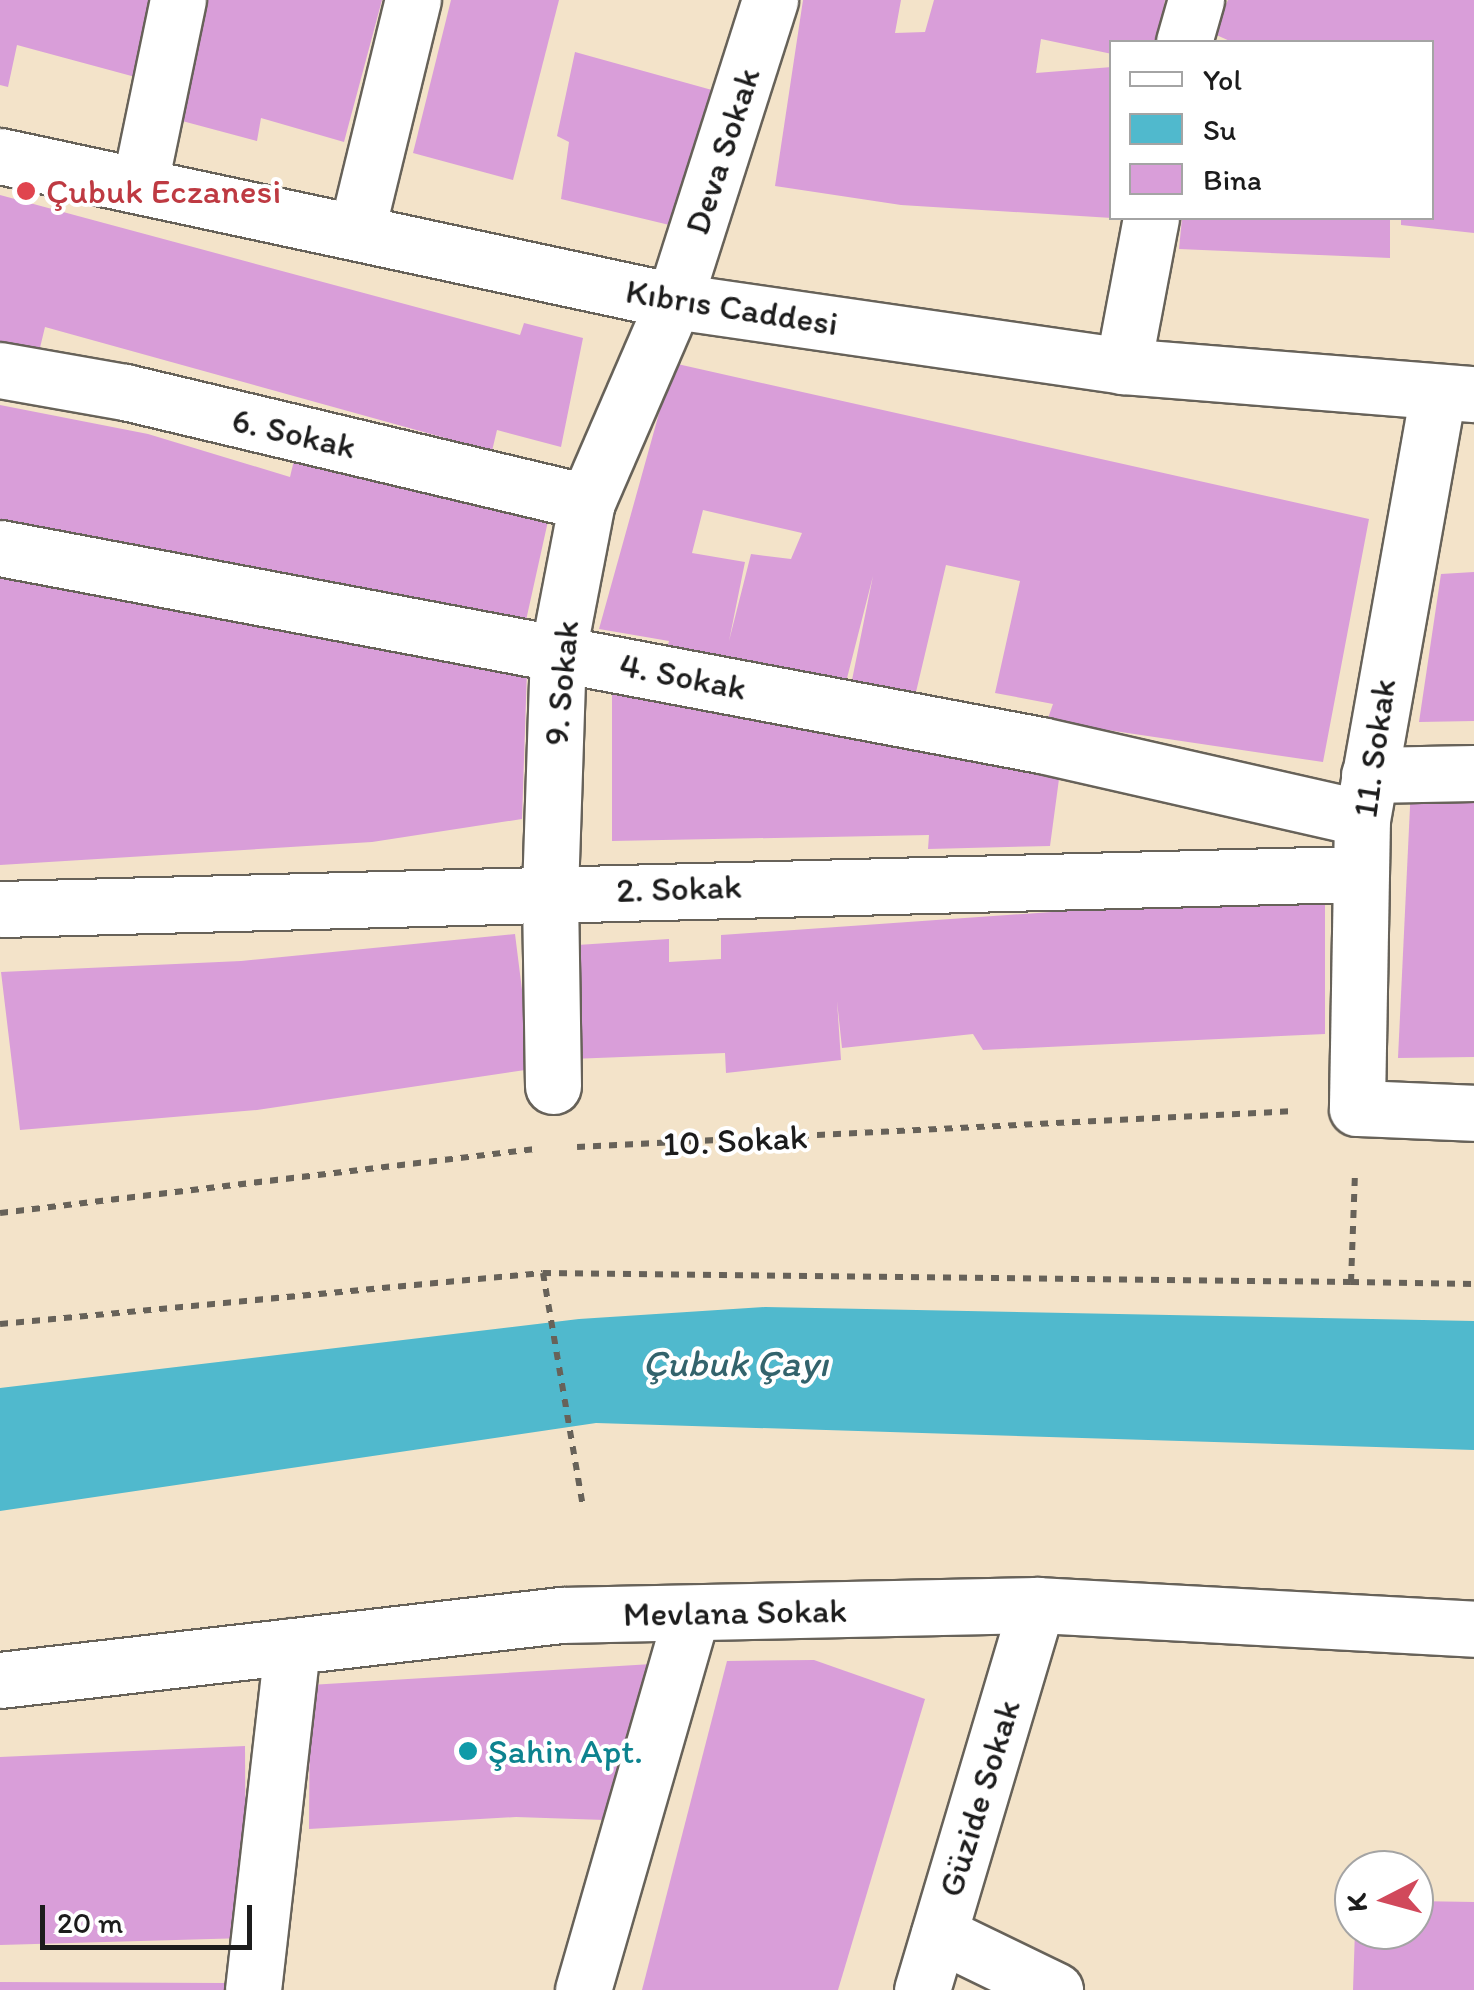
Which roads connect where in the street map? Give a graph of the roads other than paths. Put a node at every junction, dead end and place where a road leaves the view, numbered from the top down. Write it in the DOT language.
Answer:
graph roads {
  1 [pos="178,0"];
  2 [pos="413,0"];
  3 [pos="770,0"];
  4 [pos="1196,0"];
  5 [pos="1185,40"];
  6 [pos="0,156"];
  7 [pos="140,183"];
  8 [pos="1151,220"];
  9 [pos="357,229"];
  10 [pos="674,301"];
  11 [pos="1123,366"];
  12 [pos="0,370"];
  13 [pos="1456,393"];
  14 [pos="587,502"];
  15 [pos="0,548"];
  16 [pos="558,652"];
  17 [pos="1474,772"];
  18 [pos="1366,797"];
  19 [pos="1359,874"];
  20 [pos="550,892"];
  21 [pos="0,909"];
  22 [pos="552,1086"];
  23 [pos="1474,1113"];
  24 [pos="1037,1606"];
  25 [pos="692,1612"];
  26 [pos="1474,1629"];
  27 [pos="292,1646"];
  28 [pos="0,1680"];
  29 [pos="939,1934"];
  30 [pos="253,1990"];
  31 [pos="582,1990"];
  32 [pos="922,1990"];
  33 [pos="1054,1990"];
  1 -- 7 [label="street"];
  2 -- 9 [label="street"];
  3 -- 10 [label="street, Deva Sokak"];
  4 -- 5 [label="street"];
  6 -- 7 [label="street, Kıbrıs Caddesi"];
  7 -- 9 [label="street, Kıbrıs Caddesi"];
  8 -- 11 [label="street"];
  9 -- 10 [label="street, Kıbrıs Caddesi"];
  10 -- 11 [label="street, Kıbrıs Caddesi"];
  10 -- 14 [label="street, 9. Sokak"];
  11 -- 13 [label="street, Kıbrıs Caddesi"];
  12 -- 14 [label="street, 6. Sokak"];
  13 -- 18 [label="street, 11. Sokak"];
  14 -- 16 [label="street, 9. Sokak"];
  15 -- 16 [label="street, 4. Sokak"];
  16 -- 18 [label="street, 4. Sokak"];
  16 -- 20 [label="street, 9. Sokak"];
  17 -- 18 [label="street, 4. Sokak"];
  18 -- 19 [label="street, 11. Sokak"];
  19 -- 20 [label="street, 2. Sokak"];
  19 -- 23 [label="street, 11. Sokak"];
  20 -- 21 [label="street, 2. Sokak"];
  20 -- 22 [label="street, 9. Sokak"];
  24 -- 25 [label="street, Mevlana Sokak"];
  24 -- 26 [label="street, Mevlana Sokak"];
  24 -- 29 [label="street, Güzide Sokak"];
  25 -- 27 [label="street, Mevlana Sokak"];
  25 -- 31 [label="street"];
  27 -- 28 [label="street, Mevlana Sokak"];
  27 -- 30 [label="street"];
  29 -- 32 [label="street, Güzide Sokak"];
  29 -- 33 [label="street"];
}
